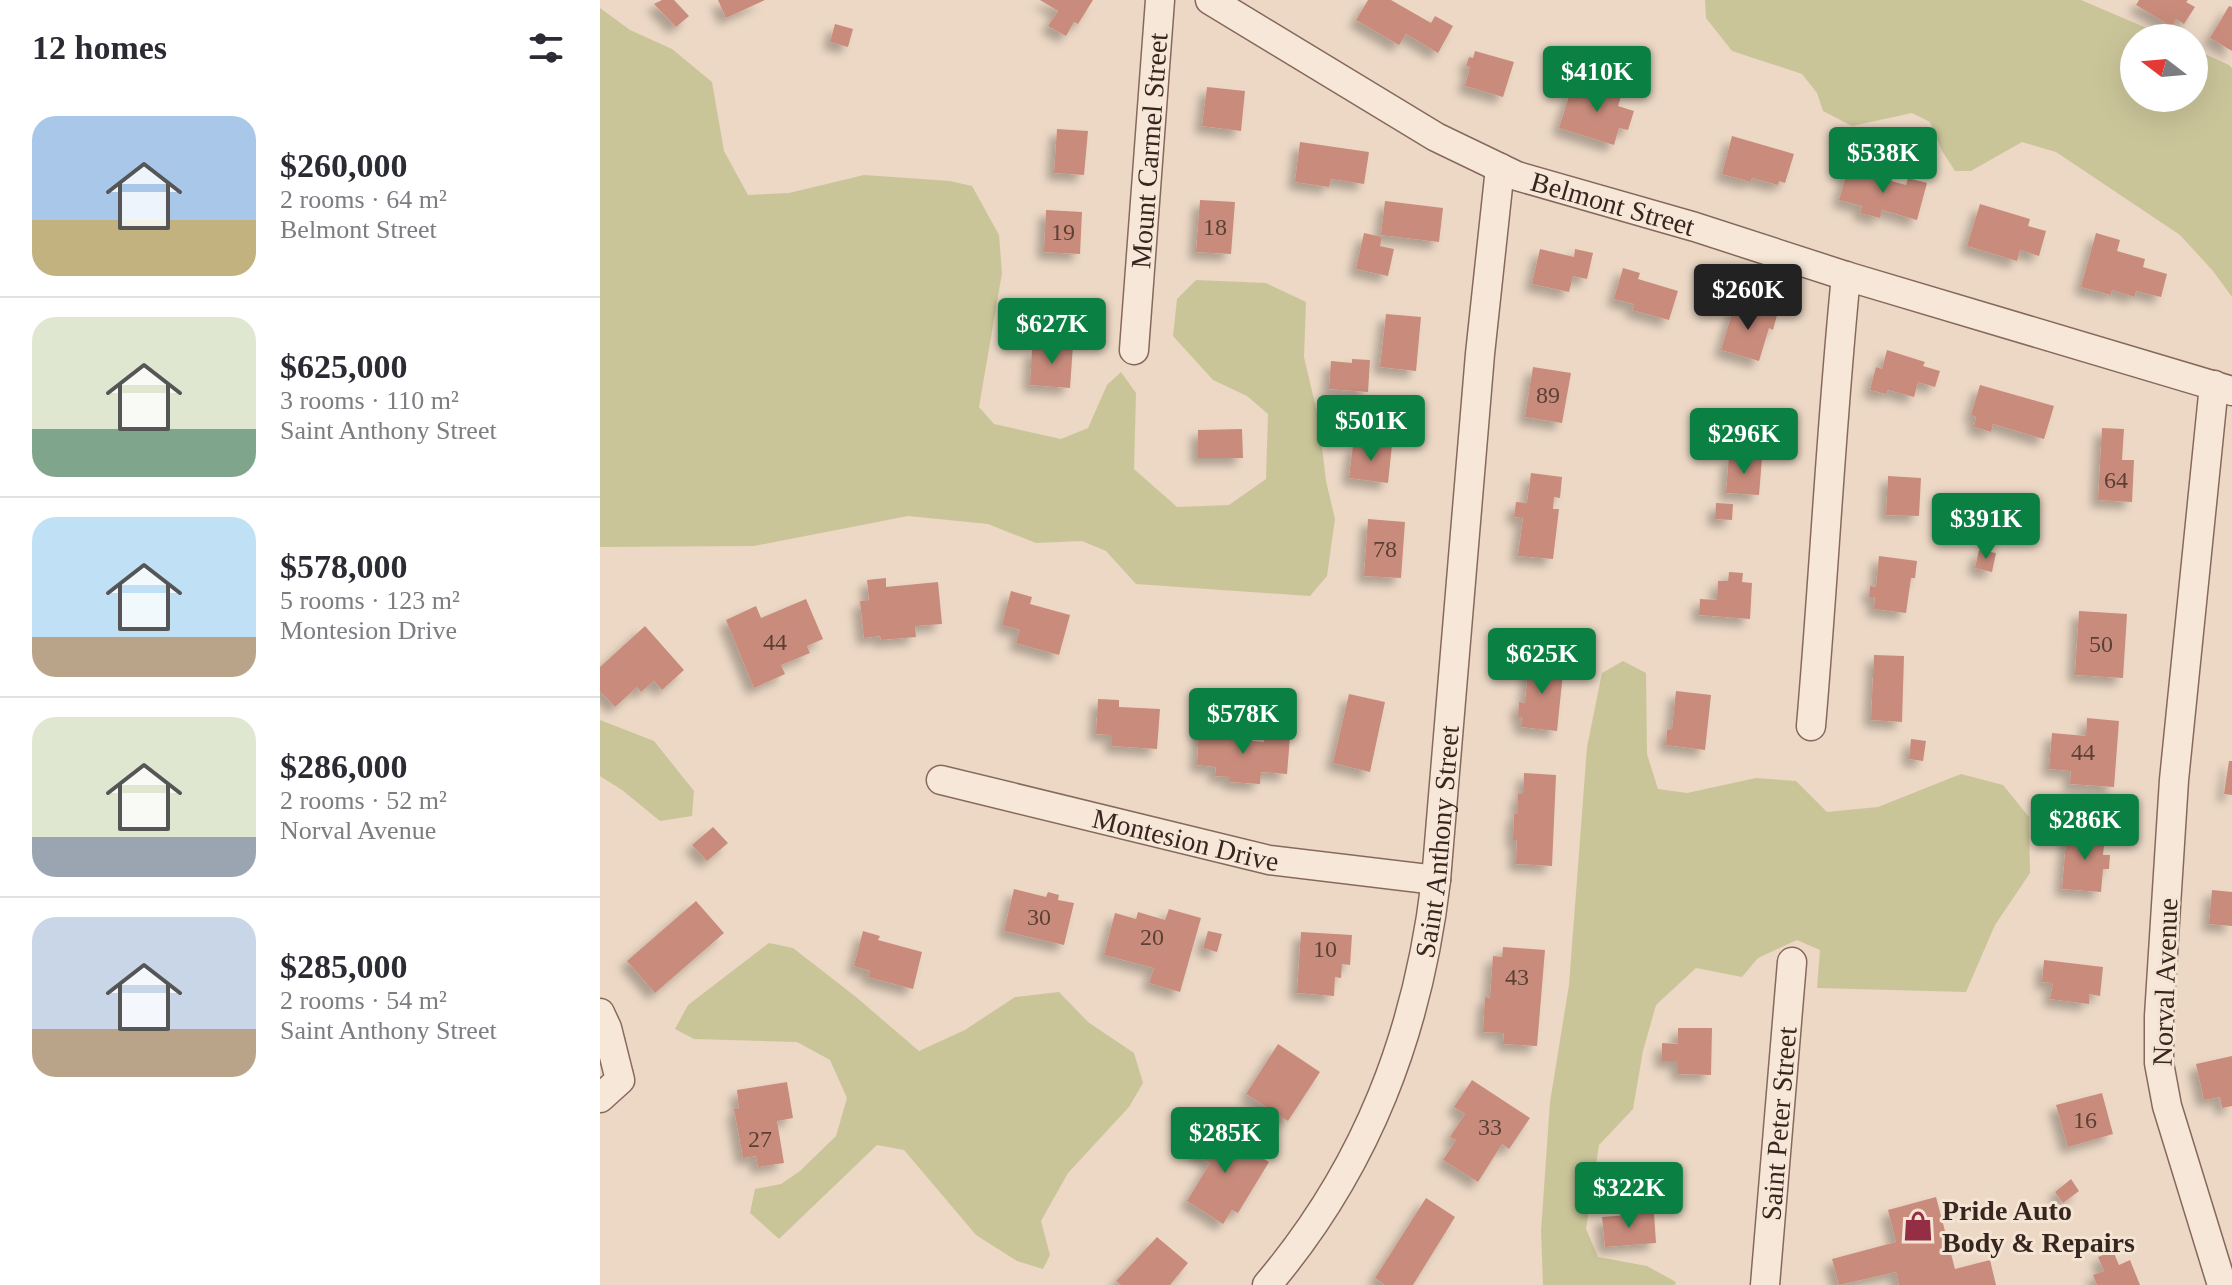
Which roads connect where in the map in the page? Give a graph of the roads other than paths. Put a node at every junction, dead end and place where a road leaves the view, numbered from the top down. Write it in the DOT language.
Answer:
graph roads {
  1 [pos="1160,0"];
  2 [pos="1210,0"];
  3 [pos="1500,168"];
  4 [pos="1846,276"];
  5 [pos="1134,350"];
  6 [pos="2223,388"];
  7 [pos="1811,726"];
  8 [pos="941,780"];
  9 [pos="1436,880"];
  10 [pos="1792,962"];
  11 [pos="600,1013"];
  12 [pos="610,1089"];
  13 [pos="1267,1285"];
  14 [pos="1765,1285"];
  15 [pos="2222,1285"];
  1 -- 5 [label="street, Mount Carmel Street"];
  2 -- 3 [label="street, Belmont Street"];
  3 -- 4 [label="street, Belmont Street"];
  3 -- 9 [label="street, Saint Anthony Street"];
  4 -- 6 [label="street, Belmont Street"];
  4 -- 7 [label="street"];
  6 -- 15 [label="street, Norval Avenue"];
  8 -- 9 [label="street, Montesion Drive"];
  9 -- 13 [label="street, Saint Anthony Street"];
  10 -- 14 [label="street, Saint Peter Street"];
  11 -- 12 [label="street"];
}
